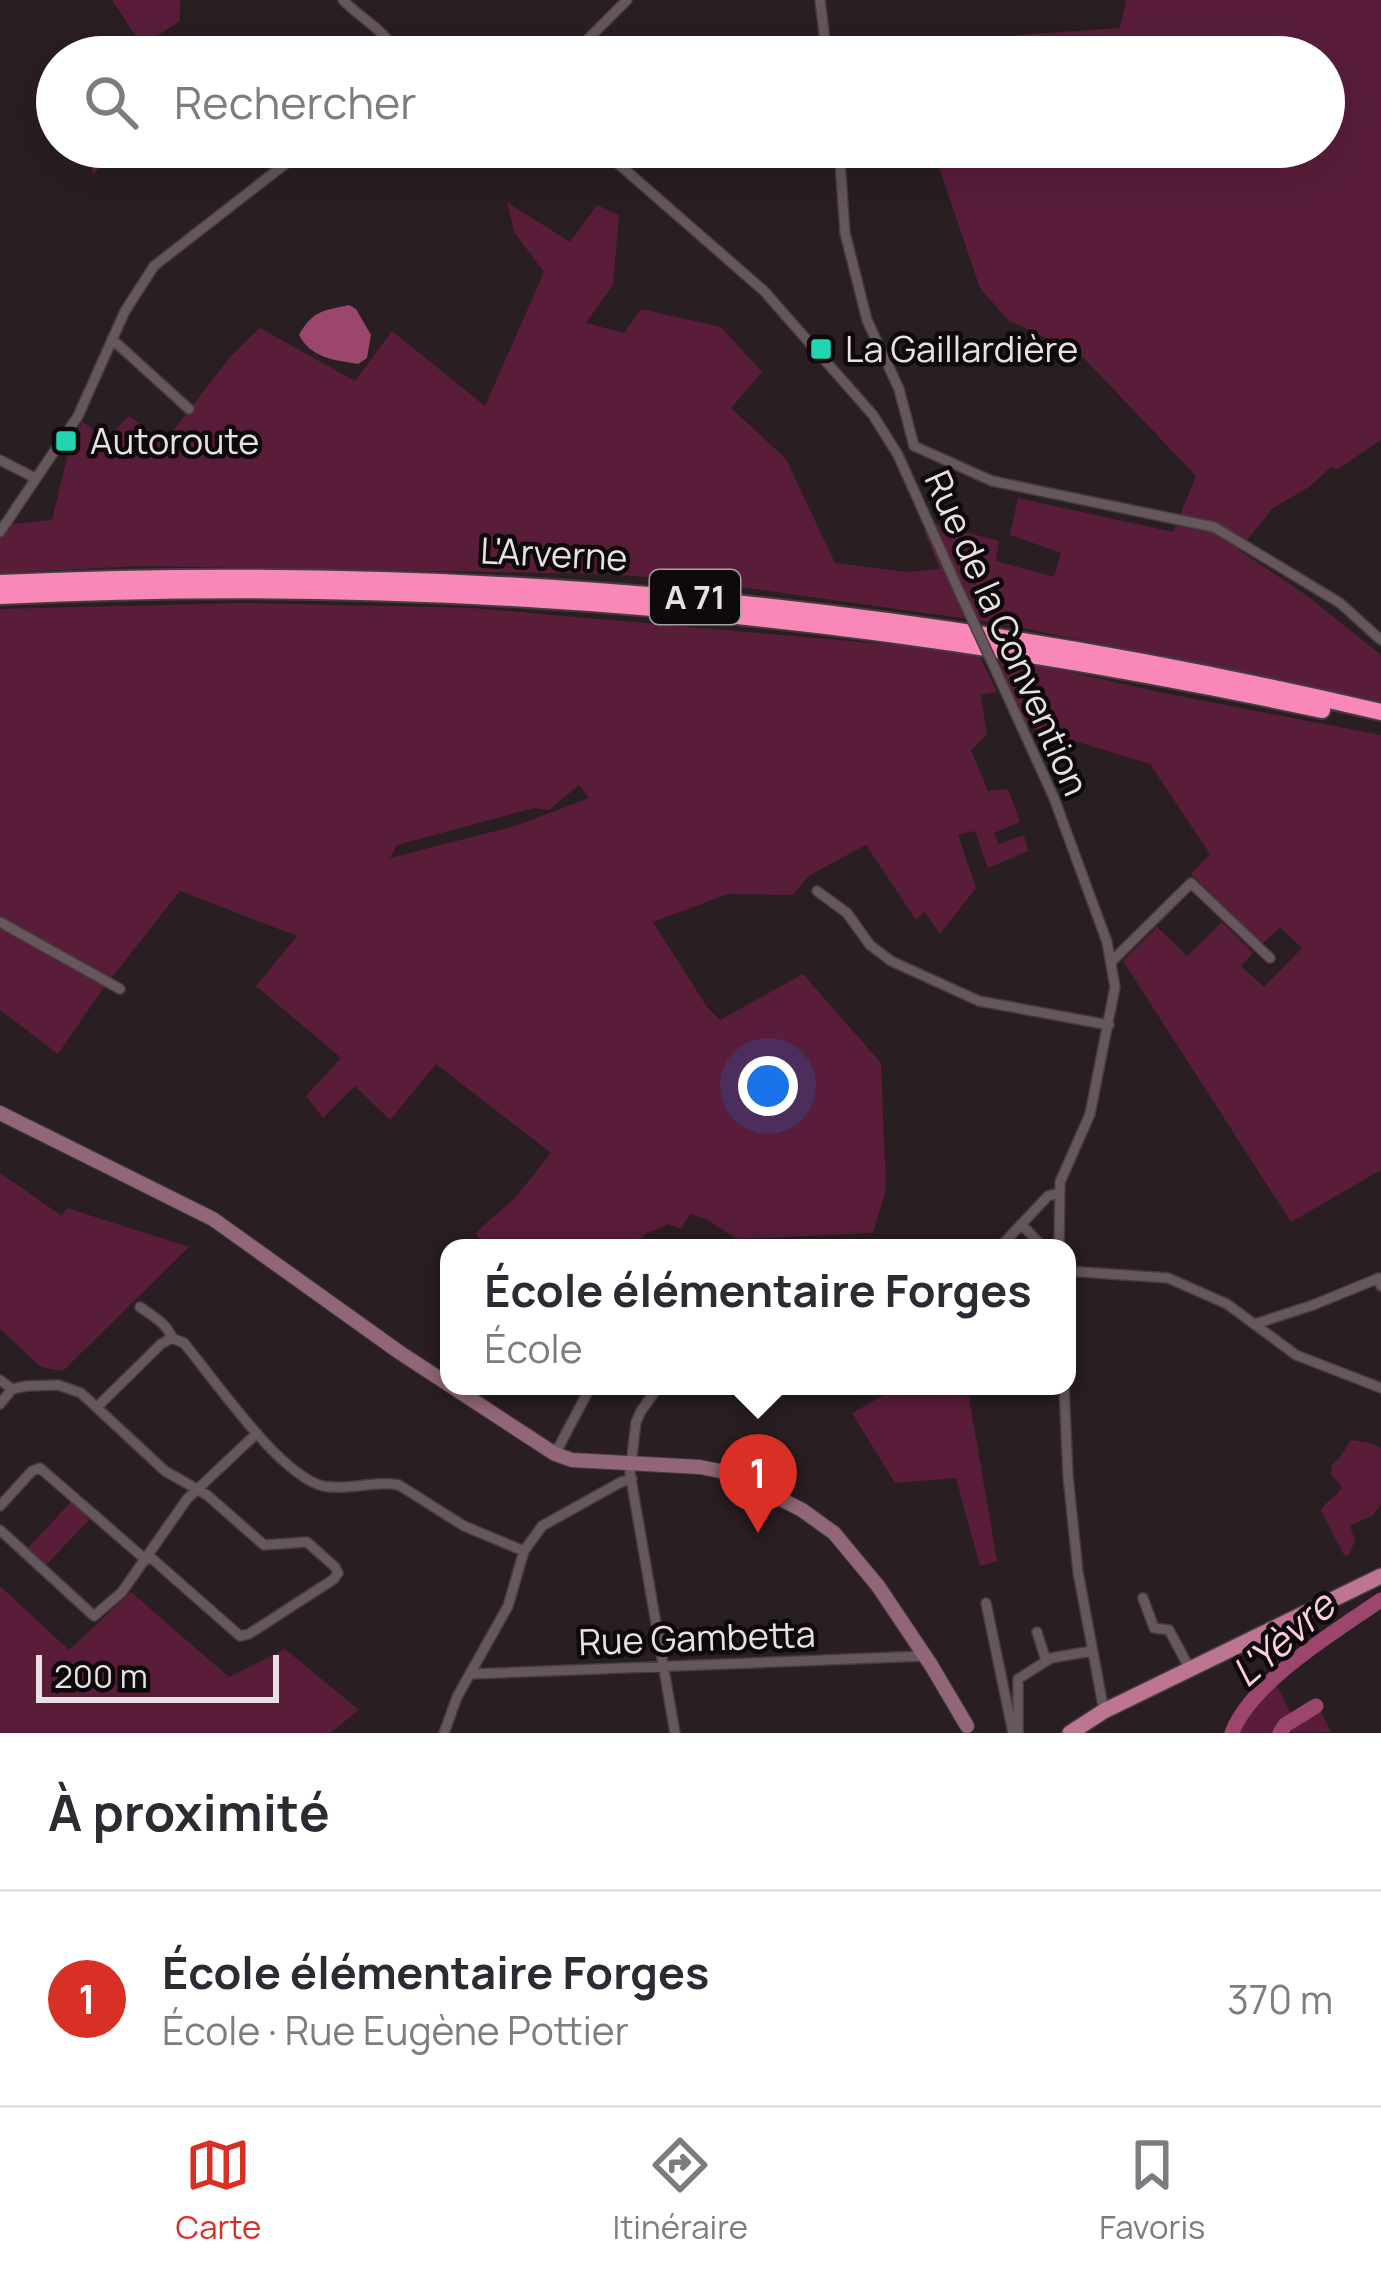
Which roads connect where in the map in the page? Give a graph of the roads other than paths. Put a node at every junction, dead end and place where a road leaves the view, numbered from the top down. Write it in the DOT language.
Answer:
graph roads {
  1 [pos="343,0"];
  2 [pos="627,0"];
  3 [pos="820,0"];
  4 [pos="387,36"];
  5 [pos="591,36"];
  6 [pos="824,36"];
  7 [pos="280,168"];
  8 [pos="623,168"];
  9 [pos="840,168"];
  10 [pos="112,338"];
  11 [pos="189,409"];
  12 [pos="914,446"];
  13 [pos="898,455"];
  14 [pos="0,460"];
  15 [pos="35,478"];
  16 [pos="0,532"];
  17 [pos="0,583"];
  18 [pos="0,596"];
  19 [pos="1381,640"];
  20 [pos="1381,712"];
  21 [pos="1381,724"];
  22 [pos="817,891"];
  23 [pos="0,922"];
  24 [pos="1270,958"];
  25 [pos="1112,962"];
  26 [pos="120,989"];
  27 [pos="1109,1025"];
  28 [pos="0,1113"];
  29 [pos="1058,1193"];
  30 [pos="1021,1224"];
  31 [pos="1007,1239"];
  32 [pos="1035,1239"];
  33 [pos="1059,1239"];
  34 [pos="1076,1271"];
  35 [pos="1381,1286"];
  36 [pos="140,1307"];
  37 [pos="1255,1324"];
  38 [pos="172,1338"];
  39 [pos="0,1380"];
  40 [pos="440,1380"];
  41 [pos="1381,1388"];
  42 [pos="12,1389"];
  43 [pos="464,1395"];
  44 [pos="586,1395"];
  45 [pos="653,1395"];
  46 [pos="1064,1395"];
  47 [pos="0,1404"];
  48 [pos="97,1407"];
  49 [pos="257,1433"];
  50 [pos="555,1454"];
  51 [pos="631,1472"];
  52 [pos="197,1489"];
  53 [pos="0,1506"];
  54 [pos="0,1530"];
  55 [pos="524,1551"];
  56 [pos="148,1558"];
  57 [pos="1381,1579"];
  58 [pos="1143,1598"];
  59 [pos="986,1603"];
  60 [pos="1037,1632"];
  61 [pos="1092,1651"];
  62 [pos="925,1656"];
  63 [pos="1046,1661"];
  64 [pos="664,1666"];
  65 [pos="1190,1670"];
  66 [pos="470,1674"];
  67 [pos="1104,1711"];
  68 [pos="969,1729"];
  69 [pos="444,1733"];
  70 [pos="675,1733"];
  71 [pos="1016,1733"];
  72 [pos="1070,1733"];
  1 -- 4 [label="street"];
  2 -- 5 [label="street"];
  3 -- 6 [label="street"];
  7 -- 10 [label="street"];
  8 -- 13 [label="street, Rue de la Convention"];
  9 -- 12 [label="street"];
  10 -- 11 [label="street"];
  10 -- 15 [label="street"];
  12 -- 13 [label="street"];
  12 -- 19 [label="street"];
  13 -- 25 [label="street, Rue de la Convention, bridge"];
  14 -- 15 [label="street"];
  15 -- 16 [label="street"];
  17 -- 20 [label="highway, L'Arverne / A 71"];
  18 -- 21 [label="highway, L'Arverne / A 71"];
  22 -- 27 [label="street"];
  23 -- 26 [label="street"];
  24 -- 25 [label="street"];
  25 -- 27 [label="street, Rue de la Convention"];
  27 -- 29 [label="street, Rue de la Convention"];
  28 -- 40 [label="street"];
  29 -- 30 [label="street"];
  29 -- 33 [label="street, Rue de la Convention"];
  30 -- 31 [label="street"];
  30 -- 32 [label="street"];
  34 -- 37 [label="street"];
  35 -- 37 [label="street"];
  36 -- 38 [label="street"];
  37 -- 41 [label="street"];
  38 -- 48 [label="street"];
  38 -- 49 [label="street"];
  39 -- 42 [label="street"];
  42 -- 47 [label="street"];
  42 -- 48 [label="street"];
  43 -- 50 [label="street"];
  44 -- 50 [label="street"];
  45 -- 51 [label="street"];
  46 -- 61 [label="street"];
  48 -- 52 [label="street"];
  49 -- 52 [label="street"];
  49 -- 55 [label="street"];
  50 -- 51 [label="street"];
  51 -- 55 [label="street"];
  51 -- 62 [label="street"];
  51 -- 64 [label="street"];
  52 -- 56 [label="street"];
  52 -- 56 [label="street"];
  53 -- 56 [label="street"];
  54 -- 56 [label="street"];
  55 -- 66 [label="street"];
  57 -- 65 [label="main road"];
  58 -- 65 [label="street"];
  59 -- 71 [label="street"];
  60 -- 63 [label="street"];
  61 -- 63 [label="street"];
  61 -- 67 [label="street"];
  62 -- 64 [label="street, Rue Gambetta"];
  62 -- 68 [label="street"];
  63 -- 71 [label="street"];
  64 -- 66 [label="street, Rue Gambetta"];
  64 -- 70 [label="street"];
  65 -- 67 [label="main road"];
  66 -- 69 [label="street"];
  67 -- 72 [label="main road"];
}
